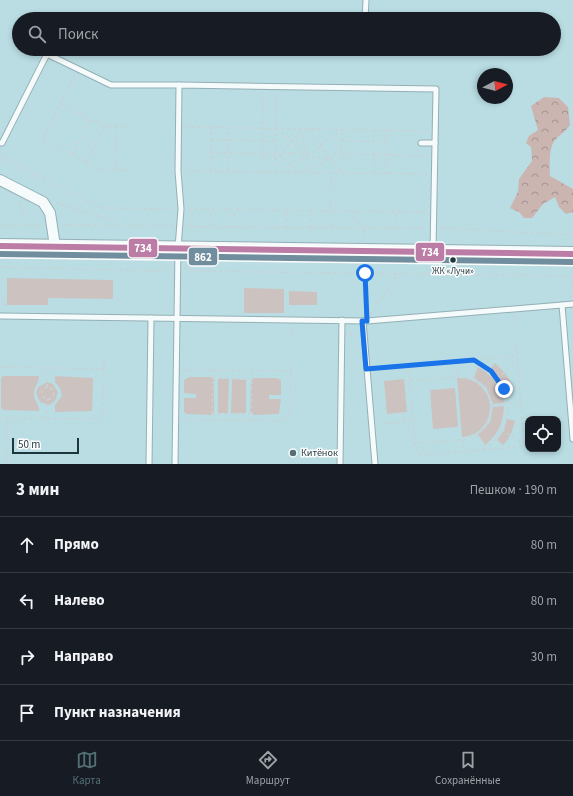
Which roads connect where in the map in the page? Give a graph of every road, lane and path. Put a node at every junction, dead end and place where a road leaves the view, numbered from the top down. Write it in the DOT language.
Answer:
graph roads {
  1 [pos="366,0"];
  2 [pos="365,12"];
  3 [pos="46,56"];
  4 [pos="51,56"];
  5 [pos="75,74"];
  6 [pos="179,85"];
  7 [pos="263,86"];
  8 [pos="276,87"];
  9 [pos="60,104"];
  10 [pos="90,120"];
  11 [pos="104,126"];
  12 [pos="116,126"];
  13 [pos="129,126"];
  14 [pos="178,127"];
  15 [pos="211,128"];
  16 [pos="229,128"];
  17 [pos="262,128"];
  18 [pos="275,128"];
  19 [pos="303,129"];
  20 [pos="309,129"];
  21 [pos="342,129"];
  22 [pos="374,130"];
  23 [pos="386,130"];
  24 [pos="435,131"];
  25 [pos="300,132"];
  26 [pos="211,140"];
  27 [pos="228,140"];
  28 [pos="262,140"];
  29 [pos="275,140"];
  30 [pos="342,141"];
  31 [pos="292,142"];
  32 [pos="374,142"];
  33 [pos="386,142"];
  34 [pos="0,143"];
  35 [pos="421,143"];
  36 [pos="435,143"];
  37 [pos="321,146"];
  38 [pos="342,147"];
  39 [pos="282,152"];
  40 [pos="211,153"];
  41 [pos="228,153"];
  42 [pos="262,154"];
  43 [pos="275,154"];
  44 [pos="308,154"];
  45 [pos="342,154"];
  46 [pos="73,155"];
  47 [pos="280,155"];
  48 [pos="374,155"];
  49 [pos="386,155"];
  50 [pos="429,156"];
  51 [pos="0,157"];
  52 [pos="305,158"];
  53 [pos="330,158"];
  54 [pos="275,161"];
  55 [pos="87,162"];
  56 [pos="293,168"];
  57 [pos="115,170"];
  58 [pos="128,170"];
  59 [pos="178,171"];
  60 [pos="211,171"];
  61 [pos="228,171"];
  62 [pos="262,172"];
  63 [pos="275,172"];
  64 [pos="287,172"];
  65 [pos="301,172"];
  66 [pos="331,173"];
  67 [pos="341,173"];
  68 [pos="374,173"];
  69 [pos="386,174"];
  70 [pos="429,174"];
  71 [pos="0,180"];
  72 [pos="19,199"];
  73 [pos="56,203"];
  74 [pos="181,209"];
  75 [pos="192,209"];
  76 [pos="210,209"];
  77 [pos="234,210"];
  78 [pos="287,210"];
  79 [pos="311,211"];
  80 [pos="331,211"];
  81 [pos="355,211"];
  82 [pos="396,212"];
  83 [pos="428,212"];
  84 [pos="24,224"];
  85 [pos="40,224"];
  86 [pos="63,225"];
  87 [pos="0,226"];
  88 [pos="118,226"];
  89 [pos="180,226"];
  90 [pos="192,227"];
  91 [pos="210,227"];
  92 [pos="330,227"];
  93 [pos="234,228"];
  94 [pos="287,228"];
  95 [pos="311,228"];
  96 [pos="434,228"];
  97 [pos="357,229"];
  98 [pos="364,229"];
  99 [pos="396,229"];
  100 [pos="573,234"];
  101 [pos="364,238"];
  102 [pos="0,246"];
  103 [pos="55,246"];
  104 [pos="178,248"];
  105 [pos="433,251"];
  106 [pos="573,254"];
  107 [pos="365,262"];
  108 [pos="0,267"];
  109 [pos="172,267"];
  110 [pos="183,268"];
  111 [pos="365,273"];
  112 [pos="400,273"];
  113 [pos="572,276"];
  114 [pos="0,292"];
  115 [pos="572,303"];
  116 [pos="562,305"];
  117 [pos="513,309"];
  118 [pos="2,316"];
  119 [pos="151,318"];
  120 [pos="177,318"];
  121 [pos="292,320"];
  122 [pos="342,320"];
  123 [pos="362,321"];
  124 [pos="514,326"];
  125 [pos="364,334"];
  126 [pos="292,336"];
  127 [pos="342,336"];
  128 [pos="516,345"];
  129 [pos="104,354"];
  130 [pos="517,356"];
  131 [pos="291,357"];
  132 [pos="474,360"];
  133 [pos="457,362"];
  134 [pos="478,363"];
  135 [pos="518,363"];
  136 [pos="408,366"];
  137 [pos="0,367"];
  138 [pos="48,368"];
  139 [pos="104,369"];
  140 [pos="366,369"];
  141 [pos="176,370"];
  142 [pos="213,370"];
  143 [pos="252,370"];
  144 [pos="291,371"];
  145 [pos="458,376"];
  146 [pos="213,378"];
  147 [pos="497,378"];
  148 [pos="252,379"];
  149 [pos="472,379"];
  150 [pos="404,381"];
  151 [pos="409,381"];
  152 [pos="47,387"];
  153 [pos="47,399"];
  154 [pos="521,403"];
  155 [pos="507,404"];
  156 [pos="492,405"];
  157 [pos="403,412"];
  158 [pos="212,414"];
  159 [pos="252,414"];
  160 [pos="0,418"];
  161 [pos="7,418"];
  162 [pos="47,419"];
  163 [pos="176,419"];
  164 [pos="212,420"];
  165 [pos="251,420"];
  166 [pos="413,421"];
  167 [pos="404,422"];
  168 [pos="371,425"];
  169 [pos="502,430"];
  170 [pos="477,434"];
  171 [pos="463,439"];
  172 [pos="573,439"];
  173 [pos="415,443"];
  174 [pos="524,443"];
  175 [pos="486,448"];
  176 [pos="483,450"];
  177 [pos="464,452"];
  178 [pos="6,464"];
  179 [pos="149,464"];
  180 [pos="175,464"];
  181 [pos="340,464"];
  182 [pos="375,464"];
  1 -- 2 [label="lane"];
  3 -- 34 [label="lane"];
  4 -- 6 [label="lane"];
  5 -- 9 [label="path"];
  6 -- 7 [label="lane"];
  6 -- 14 [label="lane"];
  7 -- 8 [label="lane"];
  7 -- 17 [label="path"];
  8 -- 18 [label="path"];
  8 -- 24 [label="lane"];
  9 -- 10 [label="path"];
  9 -- 46 [label="path"];
  10 -- 11 [label="path"];
  10 -- 46 [label="path"];
  11 -- 12 [label="path"];
  11 -- 55 [label="path"];
  12 -- 13 [label="path"];
  12 -- 57 [label="path"];
  14 -- 15 [label="path"];
  14 -- 59 [label="lane"];
  15 -- 16 [label="path"];
  15 -- 26 [label="path"];
  16 -- 17 [label="path"];
  16 -- 27 [label="path"];
  17 -- 18 [label="path"];
  17 -- 28 [label="path"];
  18 -- 19 [label="path"];
  18 -- 29 [label="path"];
  18 -- 31 [label="path"];
  19 -- 20 [label="path"];
  19 -- 25 [label="path"];
  20 -- 21 [label="path"];
  20 -- 37 [label="path"];
  21 -- 22 [label="path"];
  21 -- 30 [label="path"];
  21 -- 37 [label="path"];
  22 -- 23 [label="path"];
  22 -- 32 [label="path"];
  23 -- 24 [label="path"];
  23 -- 33 [label="path"];
  24 -- 36 [label="lane"];
  25 -- 31 [label="path"];
  25 -- 44 [label="path"];
  26 -- 27 [label="path"];
  26 -- 40 [label="path"];
  27 -- 28 [label="path"];
  27 -- 41 [label="path"];
  28 -- 29 [label="path"];
  28 -- 42 [label="path"];
  29 -- 43 [label="path"];
  30 -- 32 [label="path"];
  30 -- 38 [label="path"];
  31 -- 39 [label="path"];
  31 -- 44 [label="path"];
  32 -- 33 [label="path"];
  32 -- 48 [label="path"];
  33 -- 49 [label="path"];
  35 -- 36 [label="lane"];
  36 -- 96 [label="lane"];
  37 -- 44 [label="path"];
  37 -- 53 [label="path"];
  38 -- 45 [label="path"];
  38 -- 53 [label="path"];
  39 -- 44 [label="path"];
  39 -- 47 [label="path"];
  40 -- 41 [label="path"];
  40 -- 60 [label="path"];
  41 -- 42 [label="path"];
  41 -- 61 [label="path"];
  42 -- 43 [label="path"];
  42 -- 62 [label="path"];
  43 -- 54 [label="path"];
  44 -- 52 [label="path"];
  45 -- 48 [label="path"];
  45 -- 67 [label="path"];
  46 -- 55 [label="path"];
  47 -- 54 [label="path"];
  47 -- 56 [label="path"];
  48 -- 49 [label="path"];
  48 -- 68 [label="path"];
  49 -- 50 [label="path"];
  49 -- 69 [label="path"];
  51 -- 74 [label="path"];
  52 -- 53 [label="path"];
  52 -- 56 [label="path"];
  53 -- 65 [label="path"];
  53 -- 67 [label="path"];
  54 -- 63 [label="path"];
  55 -- 57 [label="path"];
  56 -- 64 [label="path"];
  57 -- 58 [label="path"];
  59 -- 60 [label="path"];
  59 -- 74 [label="lane"];
  60 -- 61 [label="path"];
  61 -- 62 [label="path"];
  62 -- 63 [label="path"];
  63 -- 64 [label="path"];
  64 -- 65 [label="path"];
  65 -- 66 [label="path"];
  66 -- 67 [label="path"];
  66 -- 80 [label="path"];
  67 -- 68 [label="path"];
  68 -- 69 [label="path"];
  69 -- 70 [label="path"];
  71 -- 103 [label="street"];
  72 -- 84 [label="path"];
  73 -- 88 [label="path"];
  74 -- 75 [label="path"];
  74 -- 89 [label="lane"];
  75 -- 76 [label="path"];
  75 -- 90 [label="path"];
  76 -- 77 [label="path"];
  76 -- 91 [label="path"];
  77 -- 78 [label="path"];
  77 -- 93 [label="path"];
  78 -- 79 [label="path"];
  78 -- 94 [label="path"];
  79 -- 80 [label="path"];
  79 -- 95 [label="path"];
  80 -- 81 [label="path"];
  80 -- 92 [label="path"];
  81 -- 82 [label="path"];
  81 -- 97 [label="path"];
  82 -- 83 [label="path"];
  82 -- 99 [label="path"];
  84 -- 85 [label="path"];
  84 -- 87 [label="path"];
  86 -- 88 [label="path"];
  88 -- 89 [label="path"];
  89 -- 90 [label="path"];
  89 -- 104 [label="lane"];
  90 -- 91 [label="path"];
  91 -- 93 [label="path"];
  92 -- 95 [label="path"];
  92 -- 97 [label="path"];
  93 -- 94 [label="path"];
  94 -- 95 [label="path"];
  96 -- 99 [label="path"];
  96 -- 100 [label="path"];
  96 -- 105 [label="lane"];
  97 -- 98 [label="path"];
  98 -- 99 [label="path"];
  98 -- 101 [label="path"];
  102 -- 103 [label="main road"];
  103 -- 104 [label="main road"];
  104 -- 105 [label="main road"];
  104 -- 120 [label="lane"];
  105 -- 106 [label="main road"];
  107 -- 111 [label="path"];
  108 -- 109 [label="path"];
  110 -- 111 [label="path"];
  111 -- 112 [label="path"];
  111 -- 112 [label="path"];
  112 -- 113 [label="path"];
  113 -- 115 [label="path"];
  114 -- 118 [label="path"];
  115 -- 116 [label="lane"];
  116 -- 117 [label="lane"];
  116 -- 172 [label="lane"];
  117 -- 123 [label="lane"];
  117 -- 124 [label="path"];
  118 -- 119 [label="lane"];
  119 -- 120 [label="lane"];
  119 -- 179 [label="lane"];
  120 -- 121 [label="lane"];
  120 -- 141 [label="lane"];
  121 -- 122 [label="lane"];
  121 -- 126 [label="path"];
  122 -- 123 [label="lane"];
  122 -- 127 [label="lane"];
  123 -- 125 [label="lane"];
  125 -- 127 [label="path"];
  125 -- 140 [label="lane"];
  127 -- 181 [label="lane"];
  128 -- 130 [label="path"];
  129 -- 139 [label="path"];
  130 -- 132 [label="path"];
  130 -- 135 [label="path"];
  131 -- 144 [label="path"];
  132 -- 133 [label="path"];
  132 -- 134 [label="path"];
  133 -- 136 [label="path"];
  133 -- 145 [label="path"];
  134 -- 147 [label="path"];
  134 -- 149 [label="path"];
  135 -- 147 [label="path"];
  135 -- 154 [label="path"];
  136 -- 140 [label="path"];
  136 -- 151 [label="path"];
  137 -- 138 [label="path"];
  138 -- 139 [label="path"];
  138 -- 152 [label="path"];
  139 -- 162 [label="path"];
  140 -- 168 [label="lane"];
  141 -- 142 [label="path"];
  141 -- 163 [label="lane"];
  142 -- 143 [label="path"];
  142 -- 146 [label="path"];
  143 -- 144 [label="path"];
  143 -- 148 [label="path"];
  144 -- 165 [label="path"];
  145 -- 149 [label="path"];
  145 -- 151 [label="path"];
  146 -- 148 [label="path"];
  146 -- 158 [label="path"];
  147 -- 155 [label="path"];
  148 -- 159 [label="path"];
  149 -- 156 [label="path"];
  150 -- 151 [label="path"];
  151 -- 166 [label="path"];
  152 -- 153 [label="path"];
  152 -- 153 [label="path"];
  153 -- 162 [label="path"];
  154 -- 155 [label="path"];
  154 -- 174 [label="path"];
  155 -- 156 [label="path"];
  155 -- 169 [label="path"];
  156 -- 170 [label="path"];
  157 -- 167 [label="path"];
  158 -- 159 [label="path"];
  158 -- 164 [label="path"];
  159 -- 165 [label="path"];
  160 -- 161 [label="path"];
  161 -- 162 [label="path"];
  161 -- 178 [label="path"];
  163 -- 164 [label="path"];
  163 -- 180 [label="lane"];
  164 -- 165 [label="path"];
  166 -- 167 [label="path"];
  166 -- 173 [label="path"];
  167 -- 168 [label="path"];
  168 -- 182 [label="lane"];
  169 -- 174 [label="path"];
  169 -- 175 [label="path"];
  170 -- 171 [label="path"];
  170 -- 175 [label="path"];
  171 -- 173 [label="path"];
  171 -- 177 [label="path"];
  173 -- 177 [label="path"];
  174 -- 176 [label="path"];
  175 -- 176 [label="path"];
  176 -- 177 [label="path"];
}
